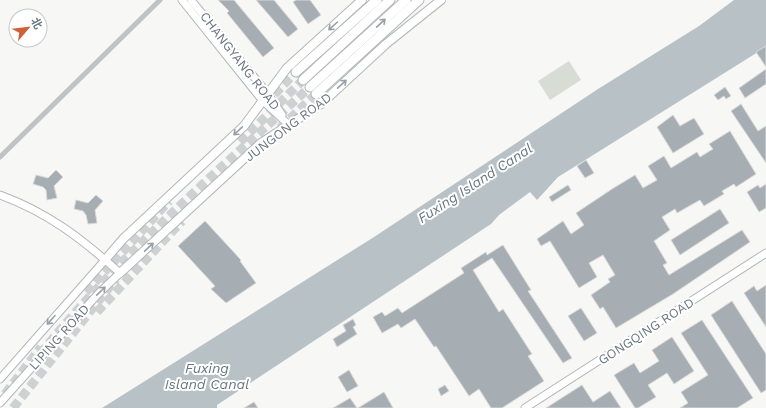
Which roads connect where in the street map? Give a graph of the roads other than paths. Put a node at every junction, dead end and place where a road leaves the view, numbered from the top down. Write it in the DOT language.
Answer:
graph roads {
  1 [pos="160,0"];
  2 [pos="182,0"];
  3 [pos="191,0"];
  4 [pos="362,0"];
  5 [pos="377,0"];
  6 [pos="390,0"];
  7 [pos="406,0"];
  8 [pos="419,0"];
  9 [pos="423,0"];
  10 [pos="441,0"];
  11 [pos="406,13"];
  12 [pos="296,72"];
  13 [pos="303,80"];
  14 [pos="265,98"];
  15 [pos="289,125"];
  16 [pos="0,157"];
  17 [pos="0,195"];
  18 [pos="766,253"];
  19 [pos="105,260"];
  20 [pos="120,273"];
  21 [pos="0,379"];
  22 [pos="0,403"];
  23 [pos="525,408"];
  1 -- 16 [label="street"];
  2 -- 14 [label="main road, CHANGYANG ROAD"];
  3 -- 14 [label="main road, CHANGYANG ROAD"];
  4 -- 14 [label="main road, JUNGONG ROAD, one-way"];
  5 -- 12 [label="highway"];
  6 -- 13 [label="highway"];
  11 -- 7 [label="highway, one-way"];
  8 -- 11 [label="highway"];
  9 -- 11 [label="highway"];
  15 -- 10 [label="main road, JUNGONG ROAD, one-way"];
  14 -- 15 [label="main road, CHANGYANG ROAD"];
  14 -- 19 [label="main road, JUNGONG ROAD, one-way"];
  20 -- 15 [label="main road, JUNGONG ROAD, one-way"];
  17 -- 19 [label="main road"];
  18 -- 23 [label="main road, GONGQING ROAD"];
  19 -- 20 [label="main road"];
  19 -- 21 [label="main road, LIPING ROAD, one-way"];
  22 -- 20 [label="main road, LIPING ROAD, one-way"];
}
